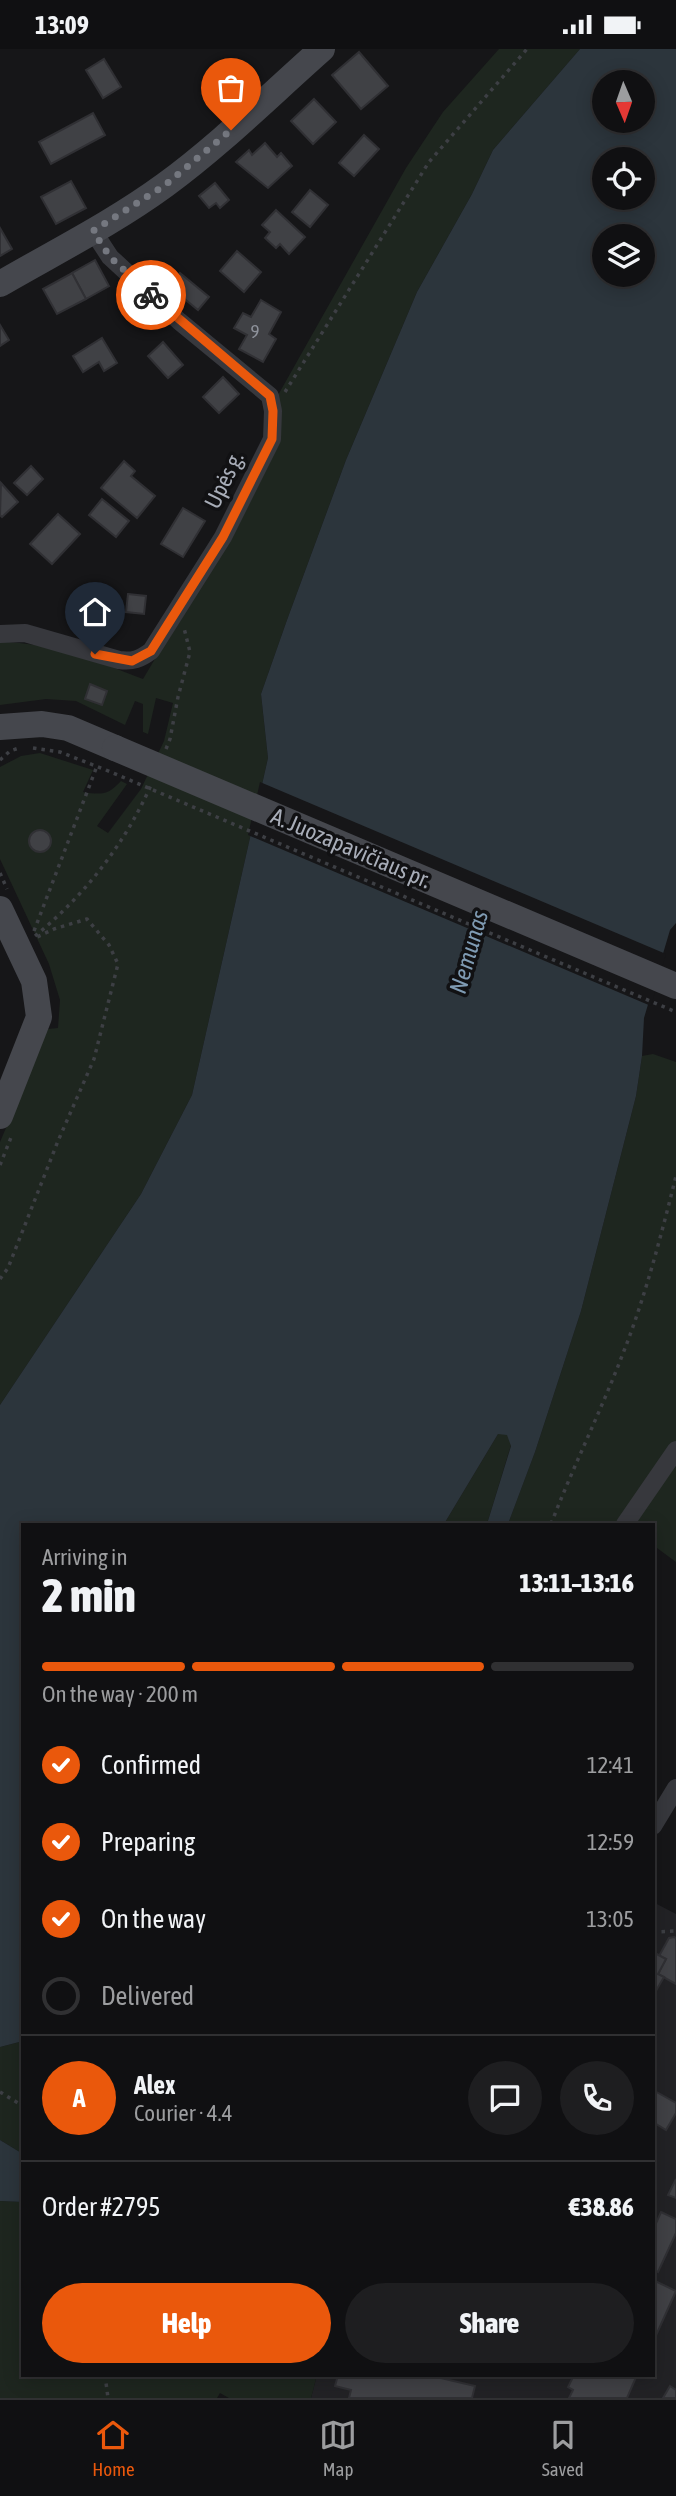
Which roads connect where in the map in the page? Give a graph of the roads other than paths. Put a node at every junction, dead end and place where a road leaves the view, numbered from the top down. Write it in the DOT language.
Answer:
graph roads {
  1 [pos="322,49"];
  2 [pos="93,231"];
  3 [pos="0,284"];
  4 [pos="0,634"];
  5 [pos="11,726"];
  6 [pos="0,740"];
  7 [pos="0,909"];
  8 [pos="676,986"];
  9 [pos="0,1116"];
  10 [pos="676,1450"];
  11 [pos="626,1523"];
  12 [pos="676,1788"];
  13 [pos="655,1823"];
  1 -- 2 [label="main road"];
  2 -- 3 [label="main road"];
  2 -- 4 [label="street, Upės g."];
  5 -- 6 [label="main road, A. Juozapavičiaus pr."];
  5 -- 8 [label="main road, A. Juozapavičiaus pr., bridge"];
  7 -- 9 [label="main road"];
  10 -- 11 [label="street"];
  12 -- 13 [label="street"];
}
